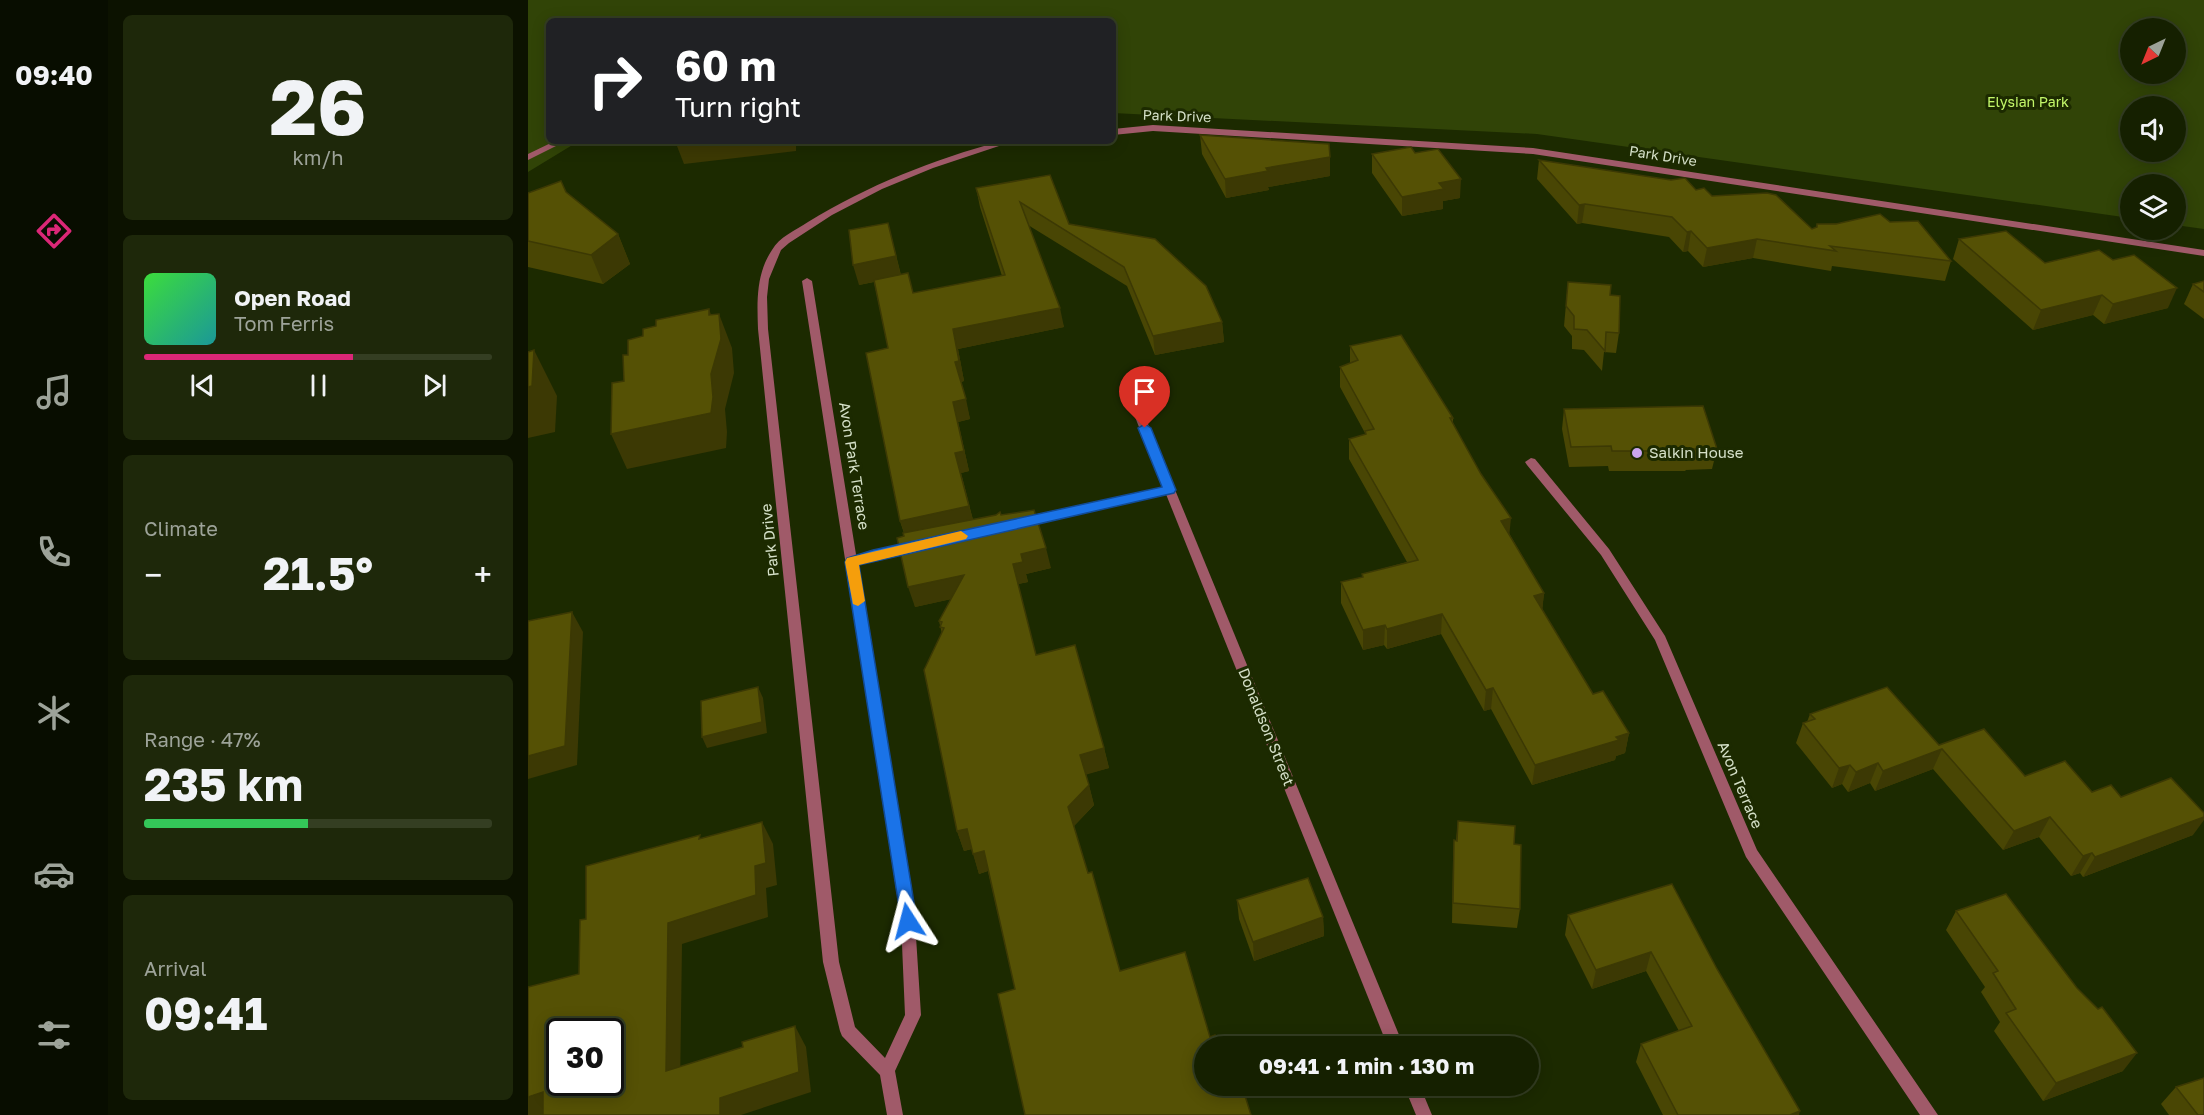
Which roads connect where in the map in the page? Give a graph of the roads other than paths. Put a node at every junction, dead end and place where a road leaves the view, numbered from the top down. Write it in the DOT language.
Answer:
graph roads {
  1 [pos="1116,132"];
  2 [pos="556,144"];
  3 [pos="999,144"];
  4 [pos="528,157"];
  5 [pos="2204,253"];
  6 [pos="807,281"];
  7 [pos="1137,407"];
  8 [pos="1531,462"];
  9 [pos="1169,490"];
  10 [pos="1012,524"];
  11 [pos="931,542"];
  12 [pos="852,562"];
  13 [pos="1392,1036"];
  14 [pos="888,1071"];
  15 [pos="1416,1096"];
  16 [pos="895,1115"];
  17 [pos="1424,1115"];
  18 [pos="1930,1115"];
  1 -- 5 [label="street, Park Drive"];
  2 -- 4 [label="street"];
  3 -- 14 [label="street, Park Drive"];
  6 -- 12 [label="street, Avon Park Terrace"];
  7 -- 9 [label="street, Donaldson Street"];
  8 -- 18 [label="street, Avon Terrace"];
  9 -- 10 [label="street"];
  9 -- 13 [label="street, Donaldson Street"];
  11 -- 12 [label="street"];
  12 -- 14 [label="street, Avon Park Terrace"];
  14 -- 16 [label="street"];
  15 -- 17 [label="street"];
}
